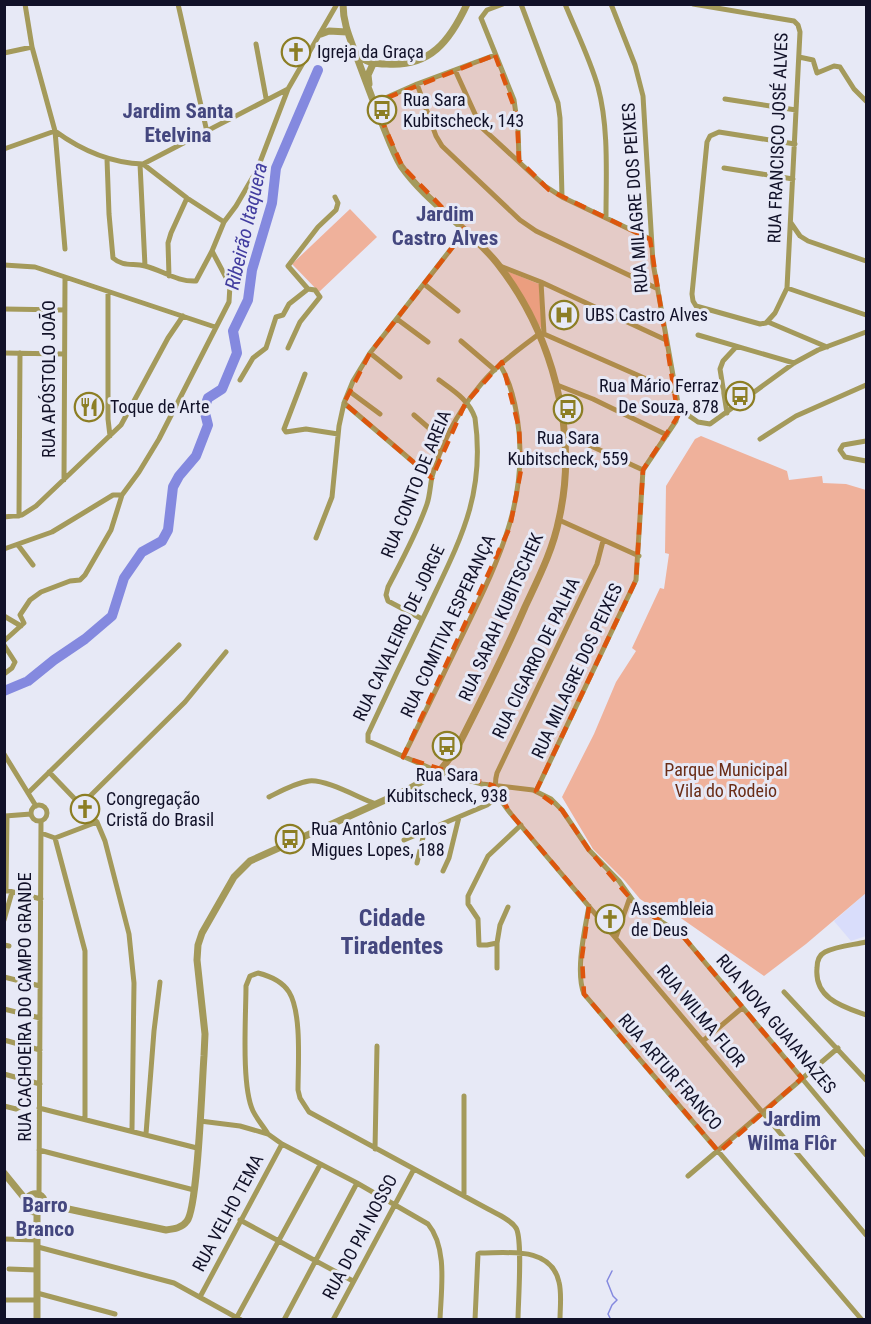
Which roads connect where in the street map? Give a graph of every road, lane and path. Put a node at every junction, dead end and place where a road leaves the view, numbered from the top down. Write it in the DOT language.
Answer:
graph roads {
  1 [pos="25,4"];
  2 [pos="178,4"];
  3 [pos="337,4"];
  4 [pos="344,4"];
  5 [pos="467,4"];
  6 [pos="503,4"];
  7 [pos="521,4"];
  8 [pos="565,4"];
  9 [pos="611,4"];
  10 [pos="693,4"];
  11 [pos="347,32"];
  12 [pos="321,34"];
  13 [pos="256,44"];
  14 [pos="32,47"];
  15 [pos="4,53"];
  16 [pos="355,53"];
  17 [pos="495,55"];
  18 [pos="799,57"];
  19 [pos="372,63"];
  20 [pos="455,70"];
  21 [pos="417,84"];
  22 [pos="288,89"];
  23 [pos="370,94"];
  24 [pos="266,98"];
  25 [pos="725,99"];
  26 [pos="867,101"];
  27 [pos="374,103"];
  28 [pos="796,110"];
  29 [pos="55,132"];
  30 [pos="207,132"];
  31 [pos="795,144"];
  32 [pos="4,149"];
  33 [pos="107,159"];
  34 [pos="519,160"];
  35 [pos="141,164"];
  36 [pos="724,168"];
  37 [pos="792,179"];
  38 [pos="335,197"];
  39 [pos="562,197"];
  40 [pos="187,198"];
  41 [pos="606,217"];
  42 [pos="790,221"];
  43 [pos="224,222"];
  44 [pos="465,231"];
  45 [pos="650,239"];
  46 [pos="65,249"];
  47 [pos="212,250"];
  48 [pos="867,261"];
  49 [pos="4,265"];
  50 [pos="145,266"];
  51 [pos="499,266"];
  52 [pos="169,276"];
  53 [pos="65,278"];
  54 [pos="541,282"];
  55 [pos="424,284"];
  56 [pos="656,288"];
  57 [pos="787,288"];
  58 [pos="308,289"];
  59 [pos="108,292"];
  60 [pos="4,309"];
  61 [pos="65,310"];
  62 [pos="458,311"];
  63 [pos="867,315"];
  64 [pos="183,316"];
  65 [pos="397,319"];
  66 [pos="768,322"];
  67 [pos="215,327"];
  68 [pos="867,332"];
  69 [pos="541,334"];
  70 [pos="698,335"];
  71 [pos="666,340"];
  72 [pos="461,341"];
  73 [pos="428,342"];
  74 [pos="736,347"];
  75 [pos="827,347"];
  76 [pos="288,348"];
  77 [pos="4,353"];
  78 [pos="20,353"];
  79 [pos="370,353"];
  80 [pos="64,354"];
  81 [pos="794,363"];
  82 [pos="500,364"];
  83 [pos="495,370"];
  84 [pos="305,374"];
  85 [pos="400,377"];
  86 [pos="240,380"];
  87 [pos="440,380"];
  88 [pos="556,385"];
  89 [pos="867,385"];
  90 [pos="349,391"];
  91 [pos="676,392"];
  92 [pos="467,402"];
  93 [pos="344,404"];
  94 [pos="678,409"];
  95 [pos="727,413"];
  96 [pos="380,414"];
  97 [pos="414,416"];
  98 [pos="338,434"];
  99 [pos="565,434"];
  100 [pos="667,435"];
  101 [pos="110,436"];
  102 [pos="760,439"];
  103 [pos="867,441"];
  104 [pos="446,442"];
  105 [pos="867,461"];
  106 [pos="644,470"];
  107 [pos="432,478"];
  108 [pos="64,480"];
  109 [pos="122,495"];
  110 [pos="19,516"];
  111 [pos="4,517"];
  112 [pos="559,520"];
  113 [pos="316,538"];
  114 [pos="603,541"];
  115 [pos="18,545"];
  116 [pos="4,549"];
  117 [pos="639,556"];
  118 [pos="33,565"];
  119 [pos="4,616"];
  120 [pos="423,619"];
  121 [pos="21,626"];
  122 [pos="4,643"];
  123 [pos="179,645"];
  124 [pos="226,652"];
  125 [pos="4,674"];
  126 [pos="4,754"];
  127 [pos="404,757"];
  128 [pos="49,772"];
  129 [pos="439,772"];
  130 [pos="494,786"];
  131 [pos="536,791"];
  132 [pos="28,793"];
  133 [pos="269,797"];
  134 [pos="498,797"];
  135 [pos="376,804"];
  136 [pos="81,805"];
  137 [pos="36,806"];
  138 [pos="31,814"];
  139 [pos="6,816"];
  140 [pos="459,817"];
  141 [pos="41,821"];
  142 [pos="97,822"];
  143 [pos="520,825"];
  144 [pos="425,829"];
  145 [pos="41,833"];
  146 [pos="55,838"];
  147 [pos="404,840"];
  148 [pos="417,863"];
  149 [pos="443,871"];
  150 [pos="8,891"];
  151 [pos="630,897"];
  152 [pos="41,899"];
  153 [pos="589,906"];
  154 [pos="670,906"];
  155 [pos="508,907"];
  156 [pos="658,919"];
  157 [pos="4,920"];
  158 [pos="616,937"];
  159 [pos="867,942"];
  160 [pos="497,943"];
  161 [pos="497,968"];
  162 [pos="4,977"];
  163 [pos="160,982"];
  164 [pos="40,986"];
  165 [pos="784,992"];
  166 [pos="742,1008"];
  167 [pos="4,1009"];
  168 [pos="867,1015"];
  169 [pos="40,1018"];
  170 [pos="4,1041"];
  171 [pos="703,1041"];
  172 [pos="377,1046"];
  173 [pos="838,1048"];
  174 [pos="40,1050"];
  175 [pos="4,1074"];
  176 [pos="802,1078"];
  177 [pos="27,1080"];
  178 [pos="867,1080"];
  179 [pos="40,1084"];
  180 [pos="464,1095"];
  181 [pos="4,1106"];
  182 [pos="39,1108"];
  183 [pos="762,1113"];
  184 [pos="85,1119"];
  185 [pos="200,1121"];
  186 [pos="132,1130"];
  187 [pos="146,1134"];
  188 [pos="268,1134"];
  189 [pos="282,1144"];
  190 [pos="197,1148"];
  191 [pos="375,1149"];
  192 [pos="39,1150"];
  193 [pos="719,1152"];
  194 [pos="867,1155"];
  195 [pos="320,1164"];
  196 [pos="414,1169"];
  197 [pos="4,1173"];
  198 [pos="688,1176"];
  199 [pos="357,1183"];
  200 [pos="194,1190"];
  201 [pos="39,1194"];
  202 [pos="464,1196"];
  203 [pos="26,1200"];
  204 [pos="45,1204"];
  205 [pos="395,1205"];
  206 [pos="37,1213"];
  207 [pos="240,1220"];
  208 [pos="867,1235"];
  209 [pos="4,1239"];
  210 [pos="278,1240"];
  211 [pos="38,1243"];
  212 [pos="519,1252"];
  213 [pos="316,1261"];
  214 [pos="9,1269"];
  215 [pos="37,1270"];
  216 [pos="354,1281"];
  217 [pos="37,1297"];
  218 [pos="200,1297"];
  219 [pos="4,1300"];
  220 [pos="115,1314"];
  221 [pos="239,1318"];
  222 [pos="37,1320"];
  223 [pos="284,1320"];
  224 [pos="333,1320"];
  225 [pos="440,1320"];
  226 [pos="475,1320"];
  227 [pos="518,1320"];
  228 [pos="560,1320"];
  229 [pos="862,1320"];
  1 -- 14 [label="street"];
  2 -- 30 [label="street"];
  3 -- 12 [label="street"];
  4 -- 11 [label="street, RUA SARAH KUBITSCHEK"];
  5 -- 19 [label="street"];
  6 -- 17 [label="street"];
  7 -- 39 [label="street"];
  8 -- 41 [label="street"];
  9 -- 45 [label="street, RUA MILAGRE DOS PEIXES"];
  10 -- 18 [label="street, RUA FRANCISCO JOSÉ ALVES"];
  11 -- 12 [label="street"];
  11 -- 16 [label="street, RUA SARAH KUBITSCHEK"];
  12 -- 22 [label="street"];
  13 -- 24 [label="street"];
  14 -- 15 [label="street"];
  14 -- 29 [label="street"];
  16 -- 19 [label="street"];
  16 -- 23 [label="street, RUA SARAH KUBITSCHEK"];
  17 -- 20 [label="street"];
  17 -- 34 [label="street"];
  18 -- 26 [label="street"];
  18 -- 28 [label="street, RUA FRANCISCO JOSÉ ALVES"];
  19 -- 23 [label="street, RUA SARAH KUBITSCHEK"];
  20 -- 21 [label="street"];
  20 -- 34 [label="street"];
  21 -- 27 [label="street"];
  21 -- 56 [label="street"];
  22 -- 24 [label="street"];
  22 -- 43 [label="street"];
  23 -- 27 [label="street, RUA SARAH KUBITSCHEK"];
  24 -- 30 [label="street"];
  25 -- 28 [label="street"];
  27 -- 44 [label="street, RUA SARAH KUBITSCHEK"];
  28 -- 31 [label="street, RUA FRANCISCO JOSÉ ALVES"];
  29 -- 32 [label="street"];
  29 -- 33 [label="street"];
  29 -- 46 [label="street"];
  30 -- 35 [label="street"];
  31 -- 37 [label="street, RUA FRANCISCO JOSÉ ALVES"];
  31 -- 66 [label="street"];
  33 -- 35 [label="street"];
  33 -- 50 [label="street"];
  34 -- 39 [label="street"];
  35 -- 40 [label="street"];
  35 -- 50 [label="street"];
  36 -- 37 [label="street"];
  37 -- 42 [label="street, RUA FRANCISCO JOSÉ ALVES"];
  38 -- 58 [label="street"];
  39 -- 41 [label="street"];
  40 -- 43 [label="street"];
  40 -- 52 [label="street"];
  41 -- 45 [label="street"];
  42 -- 48 [label="street"];
  42 -- 57 [label="street, RUA FRANCISCO JOSÉ ALVES"];
  43 -- 47 [label="street"];
  44 -- 51 [label="street, RUA SARAH KUBITSCHEK"];
  44 -- 55 [label="street"];
  45 -- 56 [label="street, RUA MILAGRE DOS PEIXES"];
  47 -- 52 [label="street"];
  47 -- 67 [label="street"];
  49 -- 53 [label="street"];
  50 -- 52 [label="street"];
  51 -- 54 [label="street"];
  51 -- 69 [label="street, RUA SARAH KUBITSCHEK"];
  53 -- 59 [label="street"];
  53 -- 61 [label="street, RUA APÓSTOLO JOÃO"];
  54 -- 69 [label="street"];
  54 -- 71 [label="street"];
  55 -- 62 [label="street"];
  55 -- 65 [label="street"];
  56 -- 71 [label="street, RUA MILAGRE DOS PEIXES"];
  57 -- 63 [label="street"];
  57 -- 66 [label="street"];
  58 -- 76 [label="street"];
  58 -- 86 [label="street"];
  59 -- 64 [label="street"];
  59 -- 101 [label="street"];
  60 -- 61 [label="street"];
  61 -- 80 [label="street, RUA APÓSTOLO JOÃO"];
  64 -- 67 [label="street"];
  64 -- 101 [label="street"];
  65 -- 73 [label="street"];
  65 -- 79 [label="street"];
  66 -- 75 [label="street"];
  67 -- 109 [label="street"];
  68 -- 75 [label="street"];
  69 -- 82 [label="street, RUA CONTO DE AREIA"];
  69 -- 88 [label="street, RUA SARAH KUBITSCHEK"];
  69 -- 91 [label="street"];
  70 -- 74 [label="street"];
  71 -- 91 [label="street, RUA MILAGRE DOS PEIXES"];
  72 -- 83 [label="street"];
  74 -- 81 [label="street"];
  74 -- 95 [label="street"];
  75 -- 81 [label="street"];
  77 -- 78 [label="street"];
  78 -- 80 [label="street"];
  78 -- 110 [label="street"];
  79 -- 85 [label="street"];
  79 -- 90 [label="street"];
  80 -- 108 [label="street, RUA APÓSTOLO JOÃO"];
  81 -- 95 [label="street"];
  82 -- 83 [label="street, RUA CONTO DE AREIA"];
  82 -- 127 [label="street, RUA COMITIVA ESPERANÇA"];
  83 -- 92 [label="street, RUA CONTO DE AREIA"];
  84 -- 98 [label="street"];
  87 -- 92 [label="street"];
  88 -- 99 [label="street, RUA SARAH KUBITSCHEK"];
  88 -- 100 [label="street"];
  89 -- 102 [label="street"];
  90 -- 93 [label="street"];
  90 -- 96 [label="street"];
  91 -- 94 [label="street, RUA MILAGRE DOS PEIXES"];
  92 -- 104 [label="street, RUA CONTO DE AREIA"];
  92 -- 120 [label="street, RUA CAVALEIRO DE JORGE"];
  93 -- 98 [label="street"];
  93 -- 107 [label="street"];
  94 -- 95 [label="street"];
  94 -- 100 [label="street, RUA MILAGRE DOS PEIXES"];
  97 -- 104 [label="street"];
  98 -- 113 [label="street"];
  99 -- 106 [label="street"];
  99 -- 112 [label="street, RUA SARAH KUBITSCHEK"];
  100 -- 106 [label="street, RUA MILAGRE DOS PEIXES"];
  101 -- 108 [label="street"];
  103 -- 105 [label="street"];
  104 -- 107 [label="street, RUA CONTO DE AREIA"];
  106 -- 117 [label="street, RUA MILAGRE DOS PEIXES"];
  107 -- 120 [label="street, RUA CONTO DE AREIA"];
  108 -- 110 [label="street"];
  109 -- 115 [label="street"];
  109 -- 121 [label="street"];
  110 -- 111 [label="street"];
  112 -- 114 [label="street"];
  112 -- 129 [label="street, RUA SARAH KUBITSCHEK"];
  114 -- 117 [label="street"];
  114 -- 130 [label="street, RUA CIGARRO DE PALHA"];
  115 -- 116 [label="street"];
  115 -- 118 [label="street"];
  117 -- 131 [label="street, RUA MILAGRE DOS PEIXES"];
  119 -- 121 [label="street"];
  120 -- 127 [label="street, RUA CAVALEIRO DE JORGE"];
  121 -- 122 [label="street"];
  122 -- 125 [label="street"];
  123 -- 128 [label="street"];
  124 -- 136 [label="street"];
  126 -- 132 [label="street"];
  127 -- 129 [label="street, RUA CAVALEIRO DE JORGE"];
  128 -- 132 [label="street"];
  128 -- 136 [label="street"];
  129 -- 130 [label="street, RUA CAVALEIRO DE JORGE"];
  129 -- 135 [label="street"];
  130 -- 131 [label="street, RUA CAVALEIRO DE JORGE"];
  130 -- 134 [label="street, RUA WILMA FLOR"];
  131 -- 151 [label="street, RUA NOVA GUAIANAZES"];
  132 -- 137 [label="street"];
  133 -- 135 [label="street"];
  134 -- 140 [label="street"];
  134 -- 143 [label="street, RUA WILMA FLOR"];
  135 -- 185 [label="street"];
  136 -- 142 [label="street"];
  137 -- 138 [label="street"];
  137 -- 141 [label="street"];
  138 -- 139 [label="street"];
  138 -- 141 [label="street"];
  139 -- 150 [label="street"];
  140 -- 144 [label="street"];
  140 -- 149 [label="street"];
  141 -- 145 [label="street, RUA CACHOEIRA DO CAMPO GRANDE"];
  142 -- 146 [label="street"];
  142 -- 186 [label="street"];
  143 -- 153 [label="street, RUA WILMA FLOR"];
  143 -- 160 [label="street"];
  144 -- 147 [label="street"];
  144 -- 148 [label="street"];
  145 -- 146 [label="street"];
  145 -- 152 [label="street, RUA CACHOEIRA DO CAMPO GRANDE"];
  146 -- 184 [label="street"];
  150 -- 152 [label="street"];
  150 -- 157 [label="street"];
  151 -- 156 [label="street, RUA NOVA GUAIANAZES"];
  151 -- 158 [label="street"];
  152 -- 164 [label="street, RUA CACHOEIRA DO CAMPO GRANDE"];
  153 -- 158 [label="street, RUA WILMA FLOR"];
  153 -- 193 [label="street, RUA ARTUR FRANCO"];
  154 -- 156 [label="street"];
  155 -- 160 [label="street"];
  156 -- 166 [label="street, RUA NOVA GUAIANAZES"];
  158 -- 171 [label="street, RUA WILMA FLOR"];
  159 -- 168 [label="street"];
  160 -- 161 [label="street"];
  162 -- 164 [label="street"];
  163 -- 187 [label="street"];
  164 -- 169 [label="street, RUA CACHOEIRA DO CAMPO GRANDE"];
  165 -- 173 [label="street"];
  166 -- 171 [label="street"];
  166 -- 176 [label="street, RUA NOVA GUAIANAZES"];
  167 -- 169 [label="street"];
  169 -- 174 [label="street, RUA CACHOEIRA DO CAMPO GRANDE"];
  170 -- 174 [label="street"];
  171 -- 183 [label="street, RUA WILMA FLOR"];
  172 -- 191 [label="street"];
  173 -- 176 [label="street"];
  173 -- 178 [label="street"];
  174 -- 179 [label="street, RUA CACHOEIRA DO CAMPO GRANDE"];
  175 -- 177 [label="street"];
  176 -- 183 [label="street"];
  176 -- 194 [label="street, RUA NOVA GUAIANAZES"];
  177 -- 179 [label="street"];
  177 -- 181 [label="street"];
  179 -- 182 [label="street, RUA CACHOEIRA DO CAMPO GRANDE"];
  180 -- 202 [label="street"];
  182 -- 184 [label="street"];
  182 -- 192 [label="street, RUA CACHOEIRA DO CAMPO GRANDE"];
  183 -- 193 [label="street"];
  183 -- 208 [label="street, RUA WILMA FLOR"];
  184 -- 186 [label="street"];
  185 -- 188 [label="street"];
  185 -- 190 [label="street"];
  186 -- 187 [label="street"];
  187 -- 190 [label="street"];
  188 -- 189 [label="street"];
  188 -- 191 [label="street"];
  189 -- 195 [label="street"];
  189 -- 207 [label="street, RUA VELHO TEMA"];
  190 -- 200 [label="street"];
  191 -- 196 [label="street"];
  192 -- 200 [label="street"];
  192 -- 201 [label="street, RUA CACHOEIRA DO CAMPO GRANDE"];
  193 -- 198 [label="street"];
  193 -- 229 [label="street, RUA ARTUR FRANCO"];
  195 -- 199 [label="street"];
  195 -- 210 [label="street"];
  196 -- 202 [label="street"];
  196 -- 205 [label="street, RUA DO PAI NOSSO"];
  197 -- 203 [label="street"];
  199 -- 205 [label="street"];
  199 -- 213 [label="street"];
  200 -- 204 [label="street"];
  201 -- 203 [label="street"];
  201 -- 204 [label="street"];
  202 -- 212 [label="street"];
  203 -- 206 [label="street"];
  204 -- 206 [label="street"];
  205 -- 216 [label="street, RUA DO PAI NOSSO"];
  205 -- 225 [label="street"];
  206 -- 211 [label="street"];
  207 -- 210 [label="street"];
  207 -- 218 [label="street, RUA VELHO TEMA"];
  209 -- 211 [label="street"];
  210 -- 213 [label="street"];
  210 -- 221 [label="street"];
  211 -- 215 [label="street"];
  211 -- 218 [label="street"];
  212 -- 226 [label="street"];
  212 -- 227 [label="street"];
  212 -- 228 [label="street"];
  213 -- 216 [label="street"];
  213 -- 223 [label="street"];
  214 -- 215 [label="street"];
  215 -- 217 [label="street"];
  216 -- 224 [label="street, RUA DO PAI NOSSO"];
  217 -- 219 [label="street"];
  217 -- 220 [label="street"];
  217 -- 222 [label="street"];
  218 -- 221 [label="street"];
}
